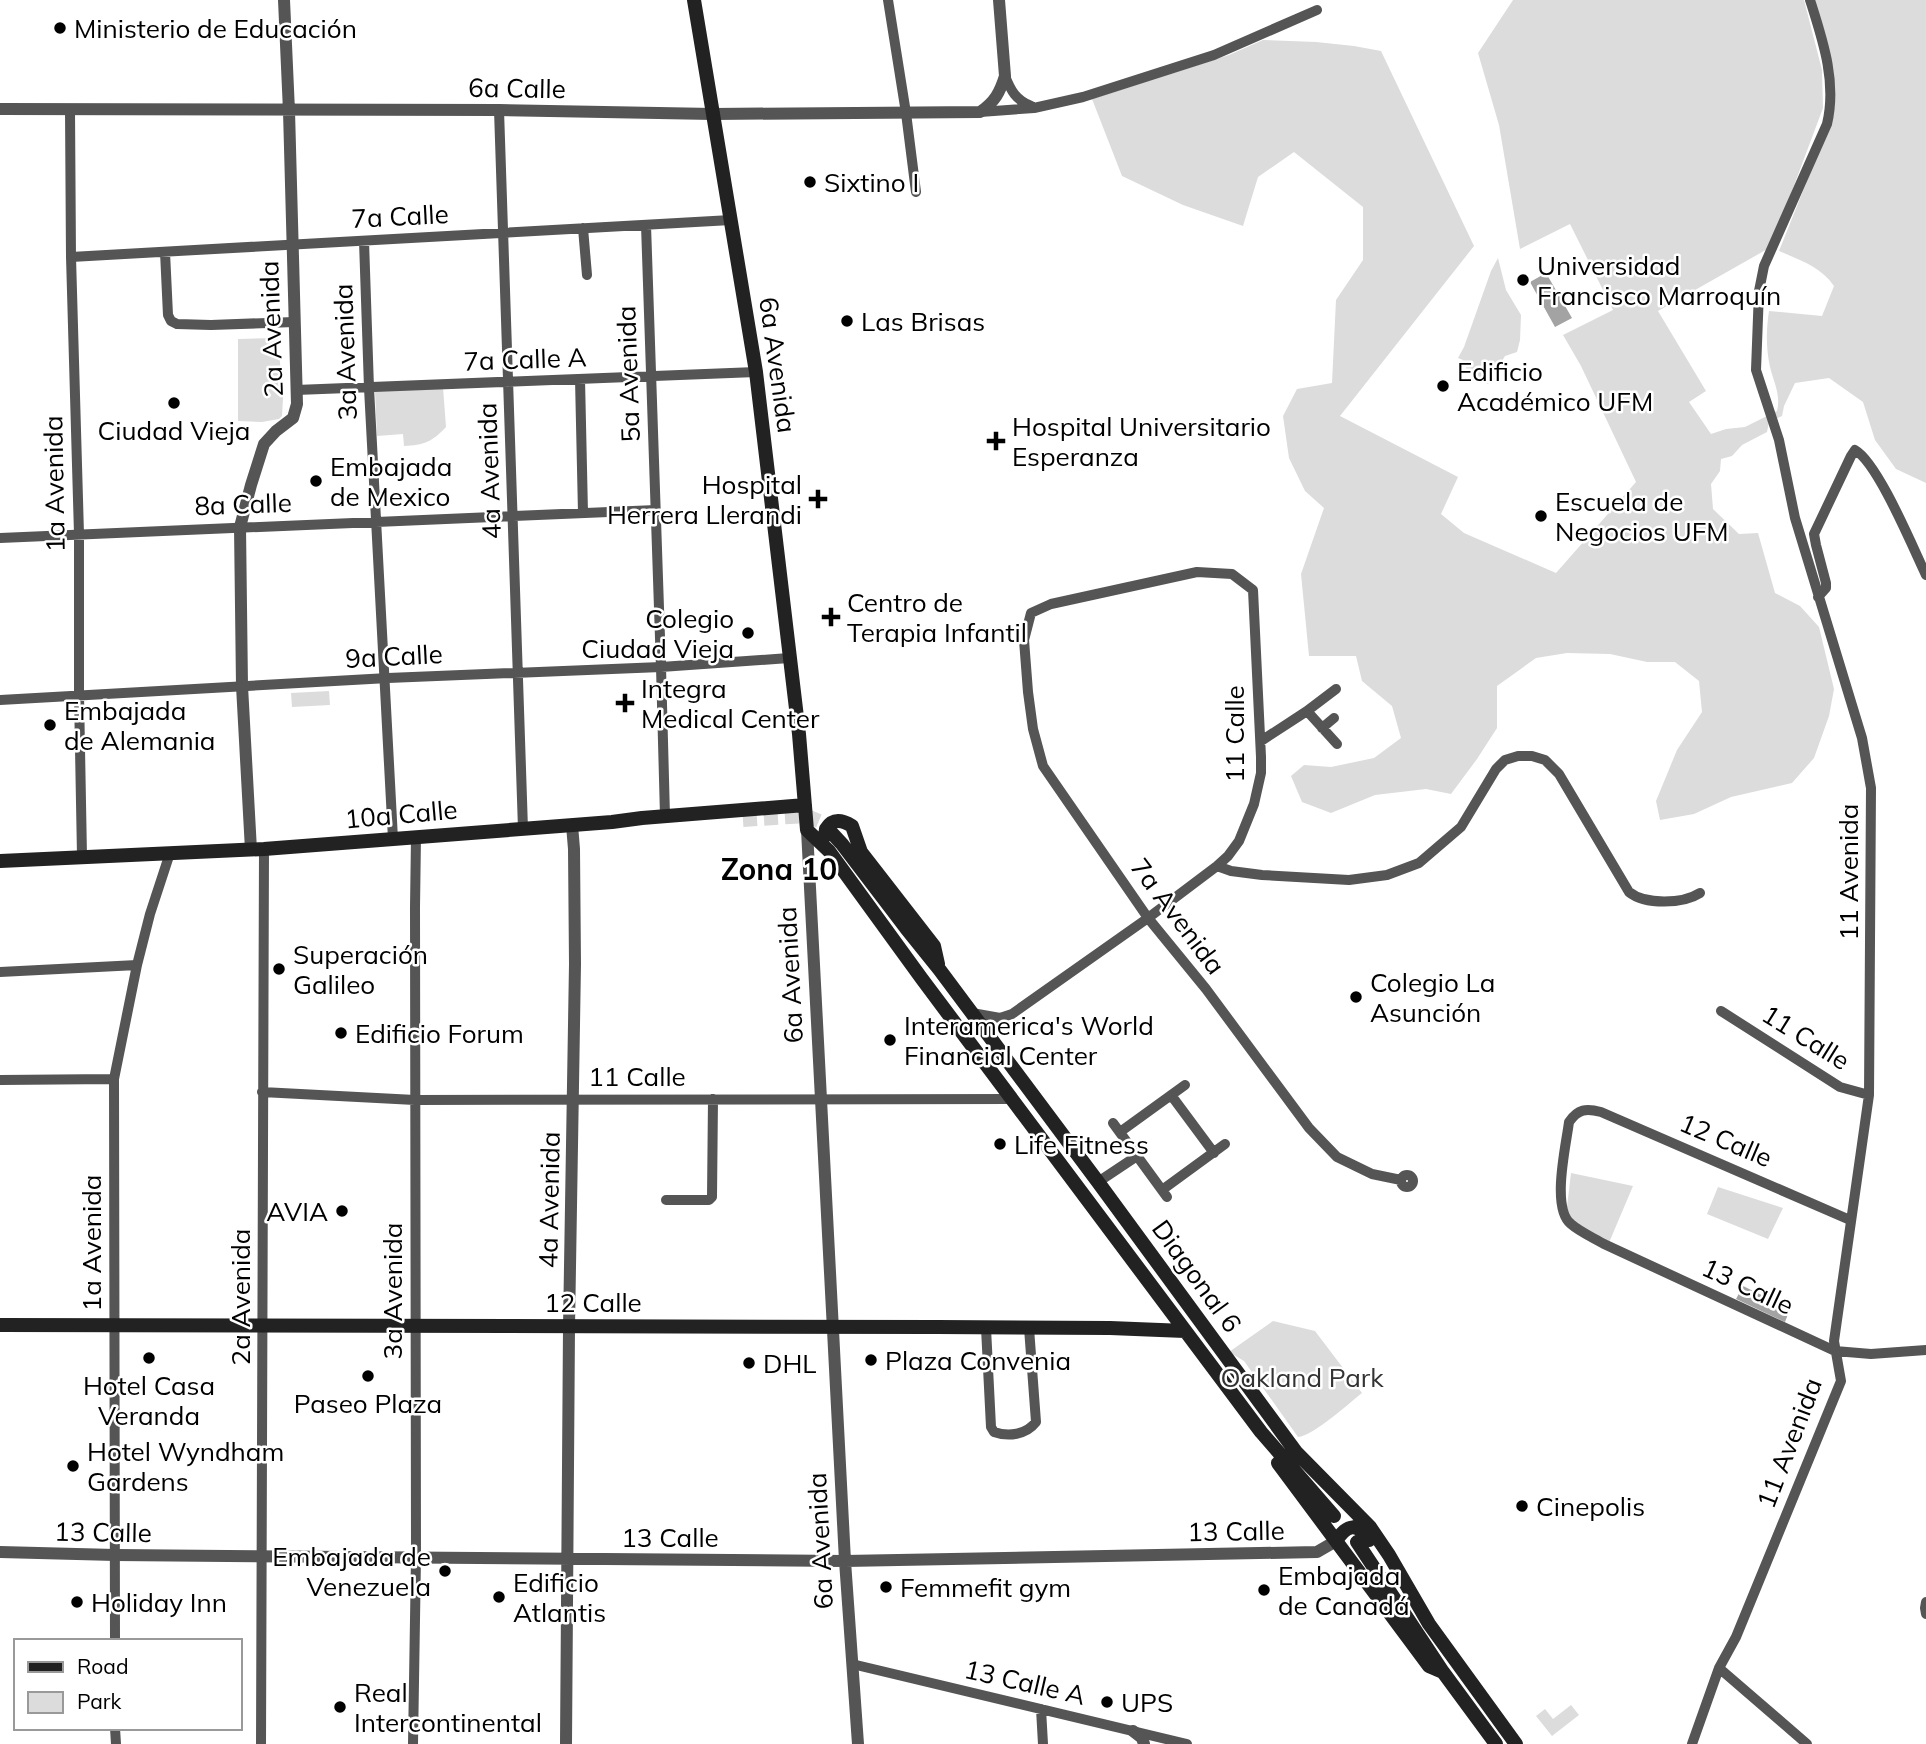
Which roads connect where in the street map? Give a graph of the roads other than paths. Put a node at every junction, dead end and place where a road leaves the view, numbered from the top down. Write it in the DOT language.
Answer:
graph roads {
  1 [pos="284,0"];
  2 [pos="694,0"];
  3 [pos="888,0"];
  4 [pos="999,0"];
  5 [pos="1810,0"];
  6 [pos="1317,10"];
  7 [pos="1004,76"];
  8 [pos="1034,107"];
  9 [pos="0,110"];
  10 [pos="70,110"];
  11 [pos="499,110"];
  12 [pos="289,111"];
  13 [pos="980,111"];
  14 [pos="906,113"];
  15 [pos="713,114"];
  16 [pos="916,192"];
  17 [pos="731,220"];
  18 [pos="646,225"];
  19 [pos="583,228"];
  20 [pos="503,233"];
  21 [pos="363,241"];
  22 [pos="292,245"];
  23 [pos="165,252"];
  24 [pos="71,257"];
  25 [pos="587,275"];
  26 [pos="294,322"];
  27 [pos="756,372"];
  28 [pos="651,376"];
  29 [pos="580,379"];
  30 [pos="508,382"];
  31 [pos="369,388"];
  32 [pos="296,390"];
  33 [pos="656,510"];
  34 [pos="583,513"];
  35 [pos="513,516"];
  36 [pos="376,522"];
  37 [pos="240,527"];
  38 [pos="79,534"];
  39 [pos="0,538"];
  40 [pos="1926,575"];
  41 [pos="1818,597"];
  42 [pos="1031,613"];
  43 [pos="789,658"];
  44 [pos="661,667"];
  45 [pos="519,673"];
  46 [pos="384,678"];
  47 [pos="242,686"];
  48 [pos="1336,689"];
  49 [pos="79,695"];
  50 [pos="0,699"];
  51 [pos="1307,711"];
  52 [pos="1334,718"];
  53 [pos="1322,728"];
  54 [pos="1261,741"];
  55 [pos="1337,744"];
  56 [pos="805,805"];
  57 [pos="664,816"];
  58 [pos="743,820"];
  59 [pos="612,822"];
  60 [pos="572,825"];
  61 [pos="523,829"];
  62 [pos="807,830"];
  63 [pos="829,830"];
  64 [pos="416,837"];
  65 [pos="393,839"];
  66 [pos="258,850"];
  67 [pos="829,851"];
  68 [pos="170,853"];
  69 [pos="82,856"];
  70 [pos="0,861"];
  71 [pos="1217,866"];
  72 [pos="1700,892"];
  73 [pos="1148,918"];
  74 [pos="137,965"];
  75 [pos="939,969"];
  76 [pos="0,972"];
  77 [pos="1721,1012"];
  78 [pos="972,1013"];
  79 [pos="114,1079"];
  80 [pos="0,1080"];
  81 [pos="1185,1085"];
  82 [pos="262,1092"];
  83 [pos="1171,1095"];
  84 [pos="1869,1095"];
  85 [pos="574,1099"];
  86 [pos="713,1099"];
  87 [pos="821,1099"];
  88 [pos="1012,1099"];
  89 [pos="415,1100"];
  90 [pos="1226,1144"];
  91 [pos="1214,1153"];
  92 [pos="1137,1156"];
  93 [pos="1401,1180"];
  94 [pos="1098,1182"];
  95 [pos="666,1200"];
  96 [pos="1564,1217"];
  97 [pos="1850,1220"];
  98 [pos="1159,1265"];
  99 [pos="1161,1297"];
  100 [pos="0,1325"];
  101 [pos="114,1325"];
  102 [pos="263,1326"];
  103 [pos="416,1326"];
  104 [pos="569,1327"];
  105 [pos="833,1328"];
  106 [pos="986,1328"];
  107 [pos="1029,1328"];
  108 [pos="1141,1329"];
  109 [pos="1185,1331"];
  110 [pos="1926,1350"];
  111 [pos="1835,1351"];
  112 [pos="1330,1522"];
  113 [pos="1336,1541"];
  114 [pos="1357,1542"];
  115 [pos="0,1552"];
  116 [pos="1317,1552"];
  117 [pos="115,1555"];
  118 [pos="261,1556"];
  119 [pos="416,1558"];
  120 [pos="568,1559"];
  121 [pos="845,1561"];
  122 [pos="1926,1602"];
  123 [pos="1419,1608"];
  124 [pos="1926,1614"];
  125 [pos="115,1639"];
  126 [pos="852,1664"];
  127 [pos="1719,1668"];
  128 [pos="1443,1672"];
  129 [pos="1041,1709"];
  130 [pos="1133,1731"];
  131 [pos="261,1744"];
  132 [pos="413,1744"];
  133 [pos="566,1744"];
  134 [pos="858,1744"];
  135 [pos="1043,1744"];
  136 [pos="1144,1744"];
  137 [pos="1187,1744"];
  138 [pos="1496,1744"];
  139 [pos="1516,1744"];
  140 [pos="1692,1744"];
  141 [pos="1807,1744"];
  1 -- 12 [label="street, 2a Avenida"];
  2 -- 15 [label="main road, 6a Avenida"];
  3 -- 14 [label="street"];
  4 -- 7 [label="street"];
  5 -- 41 [label="street, 11 Avenida"];
  6 -- 8 [label="street, 6a Calle"];
  7 -- 8 [label="street"];
  7 -- 13 [label="street"];
  8 -- 13 [label="street, 6a Calle"];
  9 -- 10 [label="street, 6a Calle"];
  10 -- 12 [label="street, 6a Calle"];
  10 -- 24 [label="street, 1a Avenida"];
  11 -- 12 [label="street, 6a Calle"];
  11 -- 15 [label="street, 6a Calle"];
  11 -- 20 [label="street, 4a Avenida"];
  12 -- 22 [label="street, 2a Avenida"];
  13 -- 14 [label="street, 6a Calle"];
  14 -- 15 [label="street, 6a Calle"];
  14 -- 16 [label="street"];
  15 -- 17 [label="main road, 6a Avenida"];
  17 -- 18 [label="street, 7a Calle"];
  17 -- 27 [label="main road, 6a Avenida"];
  18 -- 19 [label="street, 7a Calle"];
  18 -- 28 [label="street, 5a Avenida"];
  19 -- 20 [label="street, 7a Calle"];
  19 -- 25 [label="street"];
  20 -- 21 [label="street, 7a Calle"];
  20 -- 30 [label="street, 4a Avenida"];
  21 -- 22 [label="street, 7a Calle"];
  21 -- 31 [label="street, 3a Avenida"];
  22 -- 23 [label="street, 7a Calle"];
  22 -- 26 [label="street, 2a Avenida"];
  23 -- 24 [label="street, 7a Calle"];
  23 -- 26 [label="street"];
  24 -- 38 [label="street, 1a Avenida"];
  26 -- 32 [label="street, 2a Avenida"];
  27 -- 28 [label="street, 7a Calle A"];
  27 -- 43 [label="main road, 6a Avenida"];
  28 -- 29 [label="street, 7a Calle A"];
  28 -- 33 [label="street, 5a Avenida"];
  29 -- 30 [label="street, 7a Calle A"];
  29 -- 34 [label="street"];
  30 -- 31 [label="street, 7a Calle A"];
  30 -- 35 [label="street, 4a Avenida"];
  31 -- 32 [label="street, 7a Calle A"];
  31 -- 36 [label="street, 3a Avenida"];
  32 -- 37 [label="street, 2a Avenida"];
  33 -- 34 [label="street, 8a Calle"];
  33 -- 44 [label="street, 5a Avenida"];
  34 -- 35 [label="street, 8a Calle"];
  35 -- 36 [label="street, 8a Calle"];
  35 -- 45 [label="street, 4a Avenida"];
  36 -- 37 [label="street, 8a Calle"];
  36 -- 46 [label="street, 3a Avenida"];
  37 -- 38 [label="street, 8a Calle"];
  37 -- 47 [label="street, 2a Avenida"];
  38 -- 39 [label="street, 8a Calle"];
  38 -- 49 [label="street, 1a Avenida"];
  40 -- 41 [label="street"];
  41 -- 84 [label="street, 11 Avenida"];
  42 -- 54 [label="street, 11 Calle"];
  42 -- 73 [label="street, 7a Avenida"];
  43 -- 44 [label="street, 9a Calle"];
  43 -- 56 [label="main road, 6a Avenida"];
  44 -- 45 [label="street, 9a Calle"];
  44 -- 57 [label="street, 5a Avenida"];
  45 -- 46 [label="street, 9a Calle"];
  45 -- 61 [label="street, 4a Avenida"];
  46 -- 47 [label="street, 9a Calle"];
  46 -- 65 [label="street, 3a Avenida"];
  47 -- 49 [label="street, 9a Calle"];
  47 -- 66 [label="street, 2a Avenida"];
  48 -- 51 [label="street"];
  49 -- 50 [label="street, 9a Calle"];
  49 -- 69 [label="street, 1a Avenida"];
  51 -- 53 [label="street"];
  51 -- 54 [label="street"];
  52 -- 53 [label="street"];
  53 -- 55 [label="street"];
  54 -- 71 [label="street, 11 Calle"];
  56 -- 57 [label="main road, 10a Calle"];
  56 -- 62 [label="main road, 6a Avenida"];
  57 -- 59 [label="main road, 10a Calle"];
  58 -- 59 [label="main road"];
  59 -- 60 [label="main road, 10a Calle"];
  60 -- 61 [label="main road, 10a Calle"];
  60 -- 85 [label="street, 4a Avenida"];
  61 -- 64 [label="main road, 10a Calle"];
  62 -- 67 [label="main road, Diagonal 6"];
  62 -- 87 [label="street, 6a Avenida"];
  63 -- 75 [label="main road"];
  64 -- 65 [label="main road, 10a Calle"];
  64 -- 89 [label="street, 3a Avenida"];
  65 -- 66 [label="main road, 10a Calle"];
  66 -- 68 [label="main road, 10a Calle"];
  66 -- 82 [label="street, 2a Avenida"];
  67 -- 75 [label="main road"];
  67 -- 88 [label="main road, Diagonal 6"];
  68 -- 69 [label="main road, 10a Calle"];
  68 -- 74 [label="street, 1a Avenida"];
  69 -- 70 [label="main road, 10a Calle"];
  71 -- 72 [label="street"];
  71 -- 73 [label="street, 11 Calle"];
  73 -- 78 [label="street, 11 Calle"];
  73 -- 93 [label="street, 7a Avenida"];
  74 -- 76 [label="street"];
  74 -- 79 [label="street, 1a Avenida"];
  75 -- 78 [label="main road, Diagonal 6"];
  77 -- 84 [label="street, 11 Calle"];
  78 -- 94 [label="main road, Diagonal 6"];
  79 -- 80 [label="street"];
  79 -- 101 [label="street, 1a Avenida"];
  81 -- 83 [label="street"];
  82 -- 89 [label="street, 11 Calle"];
  82 -- 102 [label="street, 2a Avenida"];
  83 -- 91 [label="street"];
  83 -- 92 [label="street"];
  84 -- 97 [label="street, 11 Avenida"];
  85 -- 86 [label="street, 11 Calle"];
  85 -- 89 [label="street, 11 Calle"];
  85 -- 104 [label="street, 4a Avenida"];
  86 -- 87 [label="street, 11 Calle"];
  86 -- 95 [label="street"];
  87 -- 88 [label="street, 11 Calle"];
  87 -- 105 [label="street, 6a Avenida"];
  88 -- 99 [label="main road, Diagonal 6"];
  89 -- 103 [label="street, 3a Avenida"];
  90 -- 91 [label="street"];
  91 -- 92 [label="street"];
  92 -- 94 [label="street"];
  94 -- 98 [label="main road, Diagonal 6"];
  96 -- 97 [label="street, 12 Calle"];
  96 -- 111 [label="street, 13 Calle"];
  97 -- 111 [label="street, 11 Avenida"];
  98 -- 99 [label="main road"];
  98 -- 123 [label="main road, Diagonal 6"];
  99 -- 108 [label="main road"];
  99 -- 109 [label="main road, Diagonal 6"];
  100 -- 101 [label="main road, 12 Calle"];
  101 -- 102 [label="main road, 12 Calle"];
  101 -- 117 [label="street, 1a Avenida"];
  102 -- 103 [label="main road, 12 Calle"];
  102 -- 118 [label="street, 2a Avenida"];
  103 -- 104 [label="main road, 12 Calle"];
  103 -- 119 [label="street, 3a Avenida"];
  104 -- 105 [label="main road, 12 Calle"];
  104 -- 120 [label="street, 4a Avenida"];
  105 -- 106 [label="main road, 12 Calle"];
  105 -- 121 [label="street, 6a Avenida"];
  106 -- 107 [label="main road, 12 Calle"];
  106 -- 107 [label="street"];
  107 -- 108 [label="main road, 12 Calle"];
  108 -- 109 [label="main road, 12 Calle"];
  109 -- 112 [label="main road, Diagonal 6"];
  110 -- 111 [label="street, 13 Calle"];
  111 -- 127 [label="street, 11 Avenida"];
  112 -- 113 [label="main road"];
  112 -- 116 [label="street"];
  113 -- 116 [label="street, 13 Calle"];
  113 -- 123 [label="main road"];
  113 -- 128 [label="main road"];
  114 -- 128 [label="main road"];
  115 -- 117 [label="street, 13 Calle"];
  116 -- 121 [label="street, 13 Calle"];
  117 -- 118 [label="street, 13 Calle"];
  117 -- 125 [label="street, 1a Avenida"];
  118 -- 119 [label="street, 13 Calle"];
  118 -- 131 [label="street, 2a Avenida"];
  119 -- 120 [label="street, 13 Calle"];
  119 -- 132 [label="street, 3a Avenida"];
  120 -- 121 [label="street, 13 Calle"];
  120 -- 133 [label="street, 4a Avenida"];
  121 -- 126 [label="street, 6a Avenida"];
  122 -- 124 [label="street"];
  123 -- 139 [label="main road, Diagonal 6"];
  126 -- 129 [label="street, 13 Calle A"];
  126 -- 134 [label="street, 6a Avenida"];
  127 -- 140 [label="street, 11 Avenida"];
  127 -- 141 [label="street"];
  128 -- 138 [label="main road"];
  129 -- 130 [label="street, 13 Calle A"];
  129 -- 135 [label="street"];
  130 -- 136 [label="street"];
  130 -- 137 [label="street, 13 Calle A"];
}
